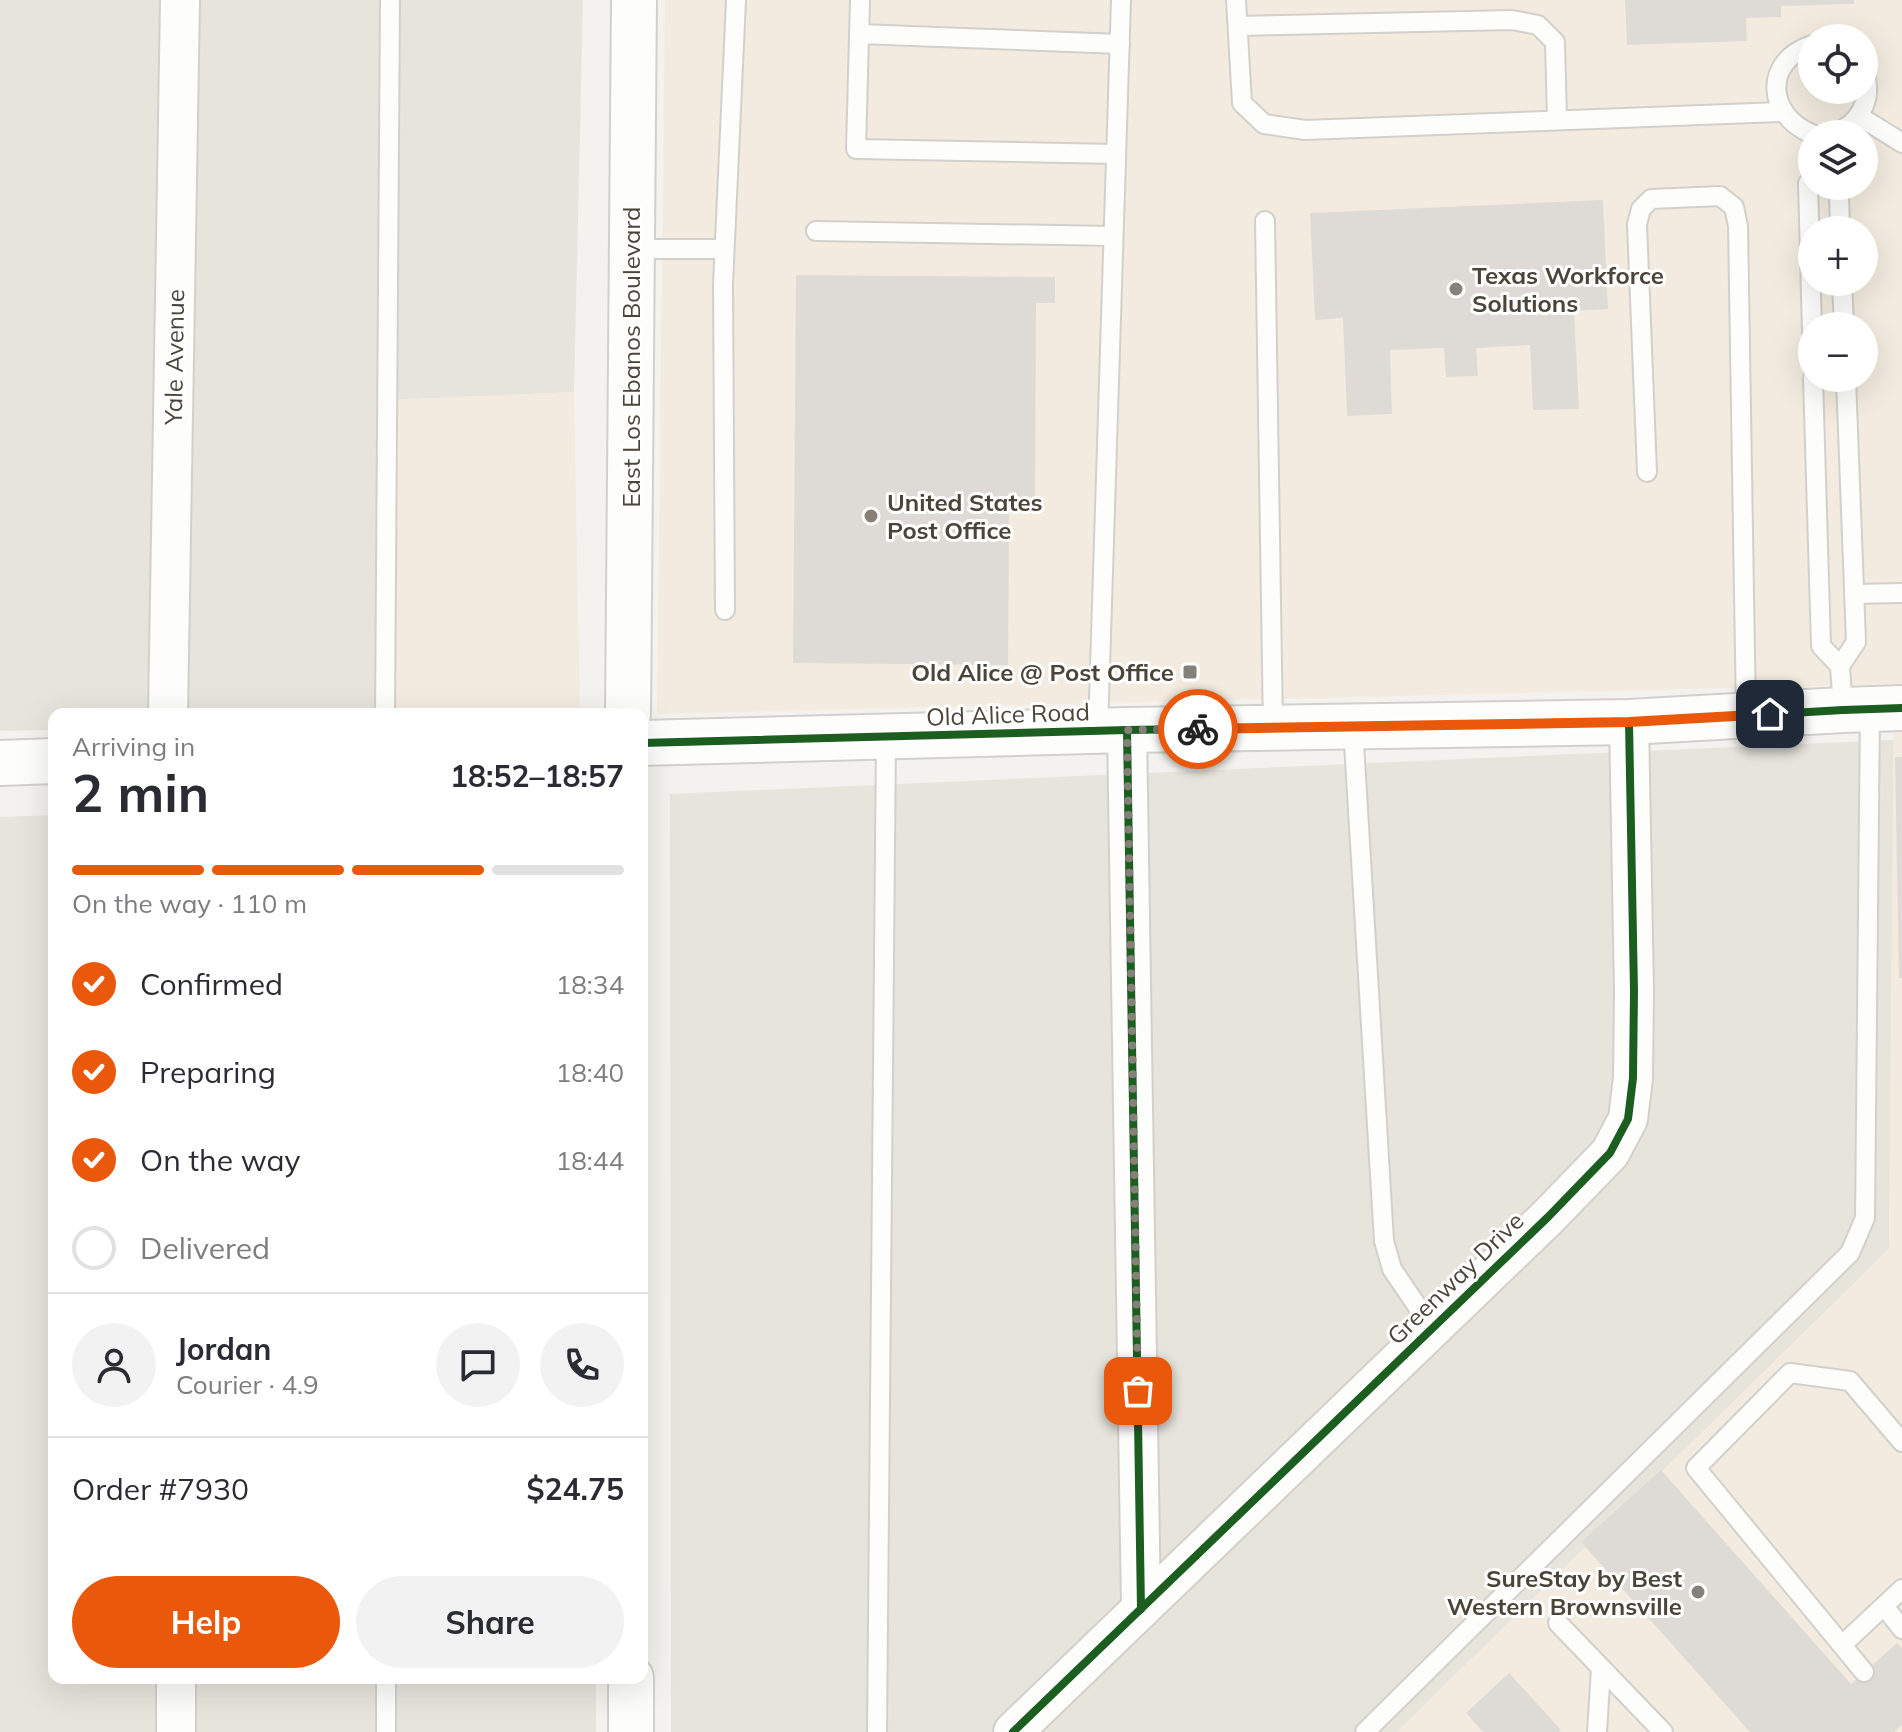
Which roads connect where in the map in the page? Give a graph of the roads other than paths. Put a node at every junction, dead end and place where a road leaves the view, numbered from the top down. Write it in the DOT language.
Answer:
graph roads {
  1 [pos="180,0"];
  2 [pos="390,0"];
  3 [pos="634,0"];
  4 [pos="736,0"];
  5 [pos="860,0"];
  6 [pos="1121,0"];
  7 [pos="1236,0"];
  8 [pos="1238,26"];
  9 [pos="859,34"];
  10 [pos="1120,44"];
  11 [pos="1798,51"];
  12 [pos="1864,104"];
  13 [pos="1783,112"];
  14 [pos="1859,116"];
  15 [pos="1557,120"];
  16 [pos="1856,120"];
  17 [pos="1798,129"];
  18 [pos="1902,143"];
  19 [pos="1116,154"];
  20 [pos="1808,200"];
  21 [pos="1265,221"];
  22 [pos="816,231"];
  23 [pos="1113,236"];
  24 [pos="632,249"];
  25 [pos="724,249"];
  26 [pos="1811,312"];
  27 [pos="1813,392"];
  28 [pos="1847,392"];
  29 [pos="1647,472"];
  30 [pos="1902,593"];
  31 [pos="1854,594"];
  32 [pos="725,610"];
  33 [pos="1840,666"];
  34 [pos="168,708"];
  35 [pos="385,708"];
  36 [pos="628,708"];
  37 [pos="1872,709"];
  38 [pos="1746,715"];
  39 [pos="1629,722"];
  40 [pos="1353,727"];
  41 [pos="1273,728"];
  42 [pos="1113,731"];
  43 [pos="886,737"];
  44 [pos="648,743"];
  45 [pos="48,761"];
  46 [pos="0,763"];
  47 [pos="1432,1328"];
  48 [pos="1902,1442"];
  49 [pos="1902,1589"];
  50 [pos="1884,1606"];
  51 [pos="1141,1609"];
  52 [pos="1558,1623"];
  53 [pos="1902,1629"];
  54 [pos="1842,1645"];
  55 [pos="1601,1668"];
  56 [pos="1864,1672"];
  57 [pos="176,1684"];
  58 [pos="386,1684"];
  59 [pos="631,1684"];
  60 [pos="176,1732"];
  61 [pos="386,1732"];
  62 [pos="631,1732"];
  63 [pos="877,1732"];
  64 [pos="1013,1732"];
  65 [pos="1365,1732"];
  66 [pos="1597,1732"];
  67 [pos="1663,1732"];
  1 -- 34 [label="street, Yale Avenue"];
  2 -- 35 [label="lane"];
  3 -- 24 [label="street, East Los Ebanos Boulevard"];
  4 -- 25 [label="lane"];
  5 -- 9 [label="lane"];
  6 -- 10 [label="lane"];
  7 -- 8 [label="lane"];
  8 -- 15 [label="lane"];
  8 -- 15 [label="lane"];
  9 -- 10 [label="lane"];
  9 -- 19 [label="lane"];
  10 -- 19 [label="lane"];
  11 -- 13 [label="lane"];
  12 -- 14 [label="lane"];
  13 -- 15 [label="lane"];
  13 -- 17 [label="lane"];
  14 -- 16 [label="lane"];
  14 -- 18 [label="lane"];
  19 -- 23 [label="lane"];
  20 -- 26 [label="lane"];
  21 -- 41 [label="lane"];
  22 -- 23 [label="lane"];
  23 -- 42 [label="lane"];
  24 -- 25 [label="lane"];
  24 -- 36 [label="street, East Los Ebanos Boulevard"];
  25 -- 32 [label="lane"];
  27 -- 33 [label="lane"];
  28 -- 31 [label="lane"];
  29 -- 38 [label="lane"];
  30 -- 31 [label="lane"];
  31 -- 33 [label="lane"];
  33 -- 37 [label="lane"];
  37 -- 38 [label="street, Old Alice Road"];
  37 -- 65 [label="lane"];
  38 -- 39 [label="street, Old Alice Road"];
  39 -- 40 [label="street, Old Alice Road"];
  39 -- 47 [label="street, Greenway Drive"];
  40 -- 41 [label="street, Old Alice Road"];
  40 -- 47 [label="lane"];
  41 -- 42 [label="street, Old Alice Road"];
  42 -- 43 [label="street, Old Alice Road"];
  42 -- 51 [label="street"];
  43 -- 44 [label="street, Old Alice Road"];
  43 -- 63 [label="lane"];
  45 -- 46 [label="street"];
  47 -- 51 [label="street, Greenway Drive"];
  48 -- 54 [label="lane"];
  49 -- 50 [label="lane"];
  50 -- 53 [label="lane"];
  50 -- 54 [label="lane"];
  51 -- 64 [label="street, Greenway Drive"];
  52 -- 55 [label="lane"];
  54 -- 56 [label="lane"];
  55 -- 66 [label="lane"];
  55 -- 67 [label="lane"];
  57 -- 60 [label="street"];
  58 -- 61 [label="lane"];
  59 -- 62 [label="street"];
}
